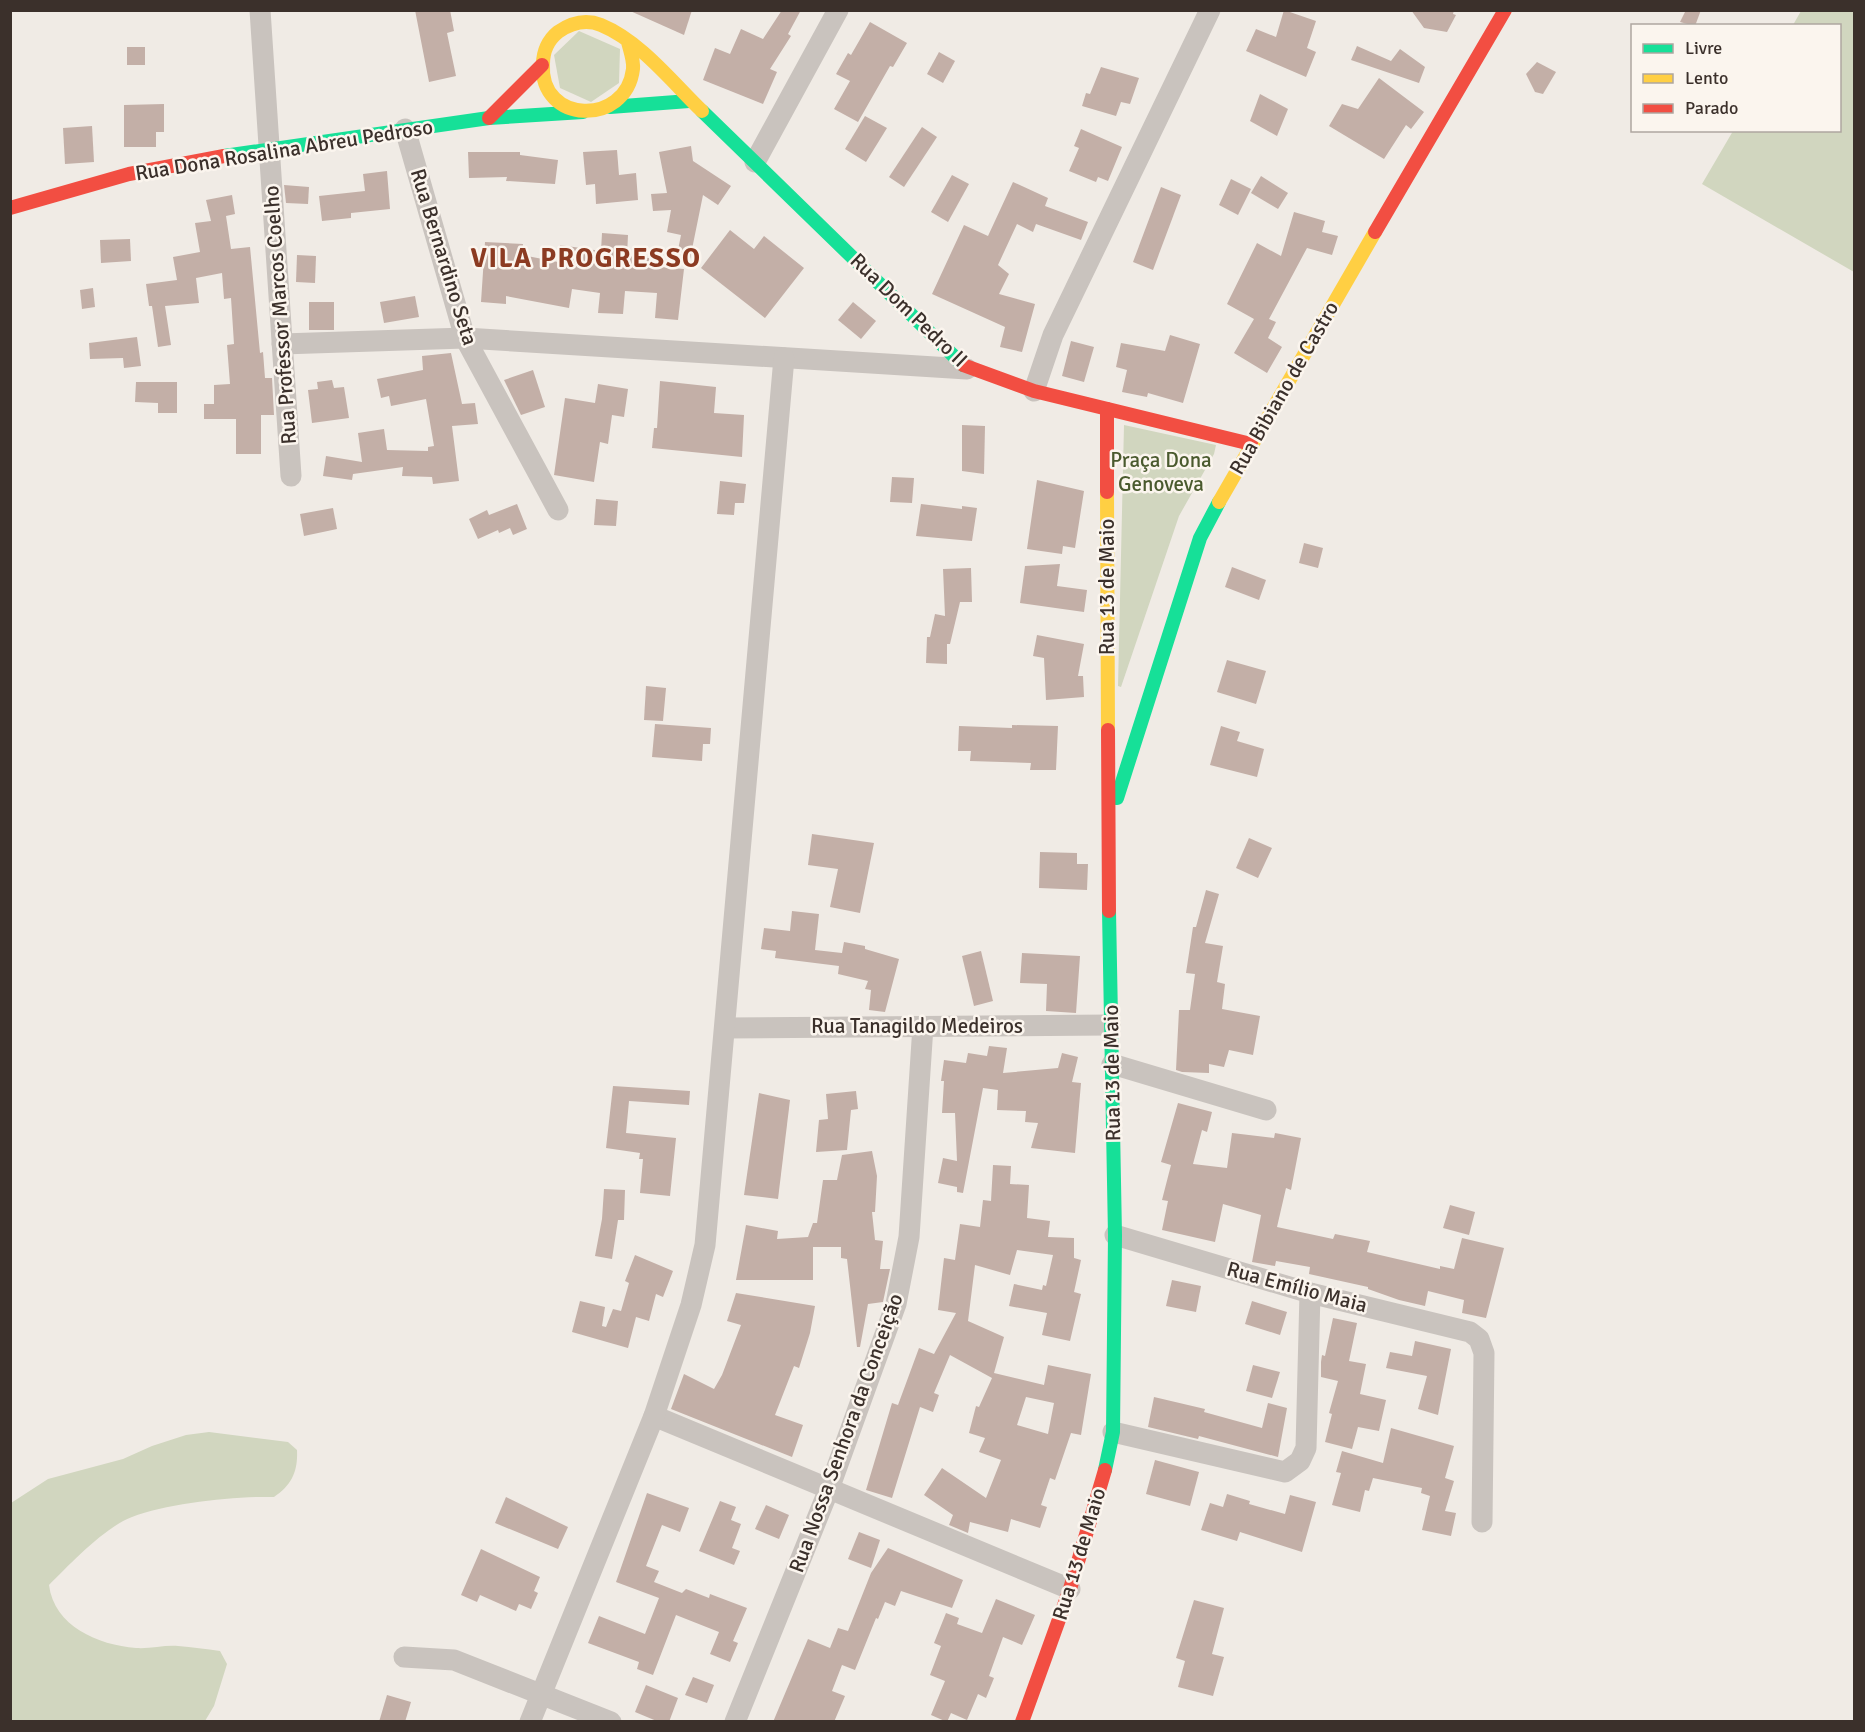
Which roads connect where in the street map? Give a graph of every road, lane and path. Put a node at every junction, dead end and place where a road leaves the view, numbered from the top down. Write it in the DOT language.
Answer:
graph roads {
  1 [pos="260,10"];
  2 [pos="592,10"];
  3 [pos="838,10"];
  4 [pos="1210,10"];
  5 [pos="1505,10"];
  6 [pos="547,20"];
  7 [pos="605,22"];
  8 [pos="550,39"];
  9 [pos="628,42"];
  10 [pos="542,65"];
  11 [pos="689,101"];
  12 [pos="610,107"];
  13 [pos="583,112"];
  14 [pos="489,118"];
  15 [pos="405,129"];
  16 [pos="269,148"];
  17 [pos="755,162"];
  18 [pos="10,208"];
  19 [pos="465,338"];
  20 [pos="282,344"];
  21 [pos="784,357"];
  22 [pos="967,369"];
  23 [pos="1034,391"];
  24 [pos="1107,409"];
  25 [pos="1251,444"];
  26 [pos="291,476"];
  27 [pos="558,510"];
  28 [pos="1108,825"];
  29 [pos="1110,1025"];
  30 [pos="923,1026"];
  31 [pos="725,1028"];
  32 [pos="1112,1064"];
  33 [pos="1266,1110"];
  34 [pos="1115,1235"];
  35 [pos="1310,1293"];
  36 [pos="654,1416"];
  37 [pos="1113,1432"];
  38 [pos="829,1489"];
  39 [pos="1482,1522"];
  40 [pos="1070,1589"];
  41 [pos="404,1657"];
  42 [pos="542,1694"];
  43 [pos="530,1722"];
  44 [pos="611,1722"];
  45 [pos="735,1722"];
  46 [pos="1022,1722"];
  1 -- 16 [label="street, Rua Professor Marcos Coelho"];
  2 -- 7 [label="main road, Rua Dom Pedro II"];
  3 -- 17 [label="street"];
  4 -- 23 [label="street"];
  5 -- 25 [label="main road, Rua Bibiano de Castro"];
  6 -- 8 [label="main road"];
  7 -- 8 [label="main road"];
  7 -- 9 [label="main road, Rua Dom Pedro II"];
  8 -- 10 [label="main road"];
  9 -- 11 [label="main road, Rua Dom Pedro II"];
  9 -- 12 [label="main road"];
  10 -- 13 [label="main road"];
  10 -- 14 [label="main road"];
  11 -- 12 [label="main road"];
  11 -- 17 [label="main road, Rua Dom Pedro II"];
  12 -- 13 [label="main road"];
  13 -- 14 [label="main road, Rua Dona Rosalina Abreu Pedroso"];
  14 -- 15 [label="main road, Rua Dona Rosalina Abreu Pedroso"];
  15 -- 16 [label="main road, Rua Dona Rosalina Abreu Pedroso"];
  15 -- 19 [label="street, Rua Bernardino Seta"];
  16 -- 18 [label="main road, Rua Dona Rosalina Abreu Pedroso"];
  16 -- 20 [label="street, Rua Professor Marcos Coelho"];
  17 -- 22 [label="main road, Rua Dom Pedro II"];
  19 -- 20 [label="street"];
  19 -- 21 [label="street"];
  19 -- 27 [label="street, Rua Bernardino Seta"];
  20 -- 26 [label="street, Rua Professor Marcos Coelho"];
  21 -- 22 [label="street"];
  21 -- 31 [label="street"];
  22 -- 23 [label="main road, Rua Dom Pedro II"];
  23 -- 24 [label="main road, Rua Dom Pedro II"];
  24 -- 25 [label="main road, Rua Dom Pedro II"];
  24 -- 28 [label="main road, Rua 13 de Maio"];
  25 -- 28 [label="main road, Rua Bibiano de Castro"];
  28 -- 29 [label="main road, Rua 13 de Maio"];
  29 -- 30 [label="street, Rua Tanagildo Medeiros"];
  29 -- 32 [label="main road, Rua 13 de Maio"];
  30 -- 31 [label="street, Rua Tanagildo Medeiros"];
  30 -- 38 [label="street, Rua Nossa Senhora da Conceição"];
  31 -- 36 [label="street"];
  32 -- 33 [label="street"];
  32 -- 34 [label="main road, Rua 13 de Maio"];
  34 -- 35 [label="street, Rua Emílio Maia"];
  34 -- 37 [label="main road, Rua 13 de Maio"];
  35 -- 37 [label="street"];
  35 -- 39 [label="street, Rua Emílio Maia"];
  36 -- 38 [label="street"];
  36 -- 42 [label="street"];
  37 -- 40 [label="main road, Rua 13 de Maio"];
  38 -- 40 [label="street"];
  38 -- 45 [label="street, Rua Nossa Senhora da Conceição"];
  40 -- 46 [label="main road, Rua 13 de Maio"];
  41 -- 42 [label="street"];
  42 -- 43 [label="street"];
  42 -- 44 [label="street"];
}
